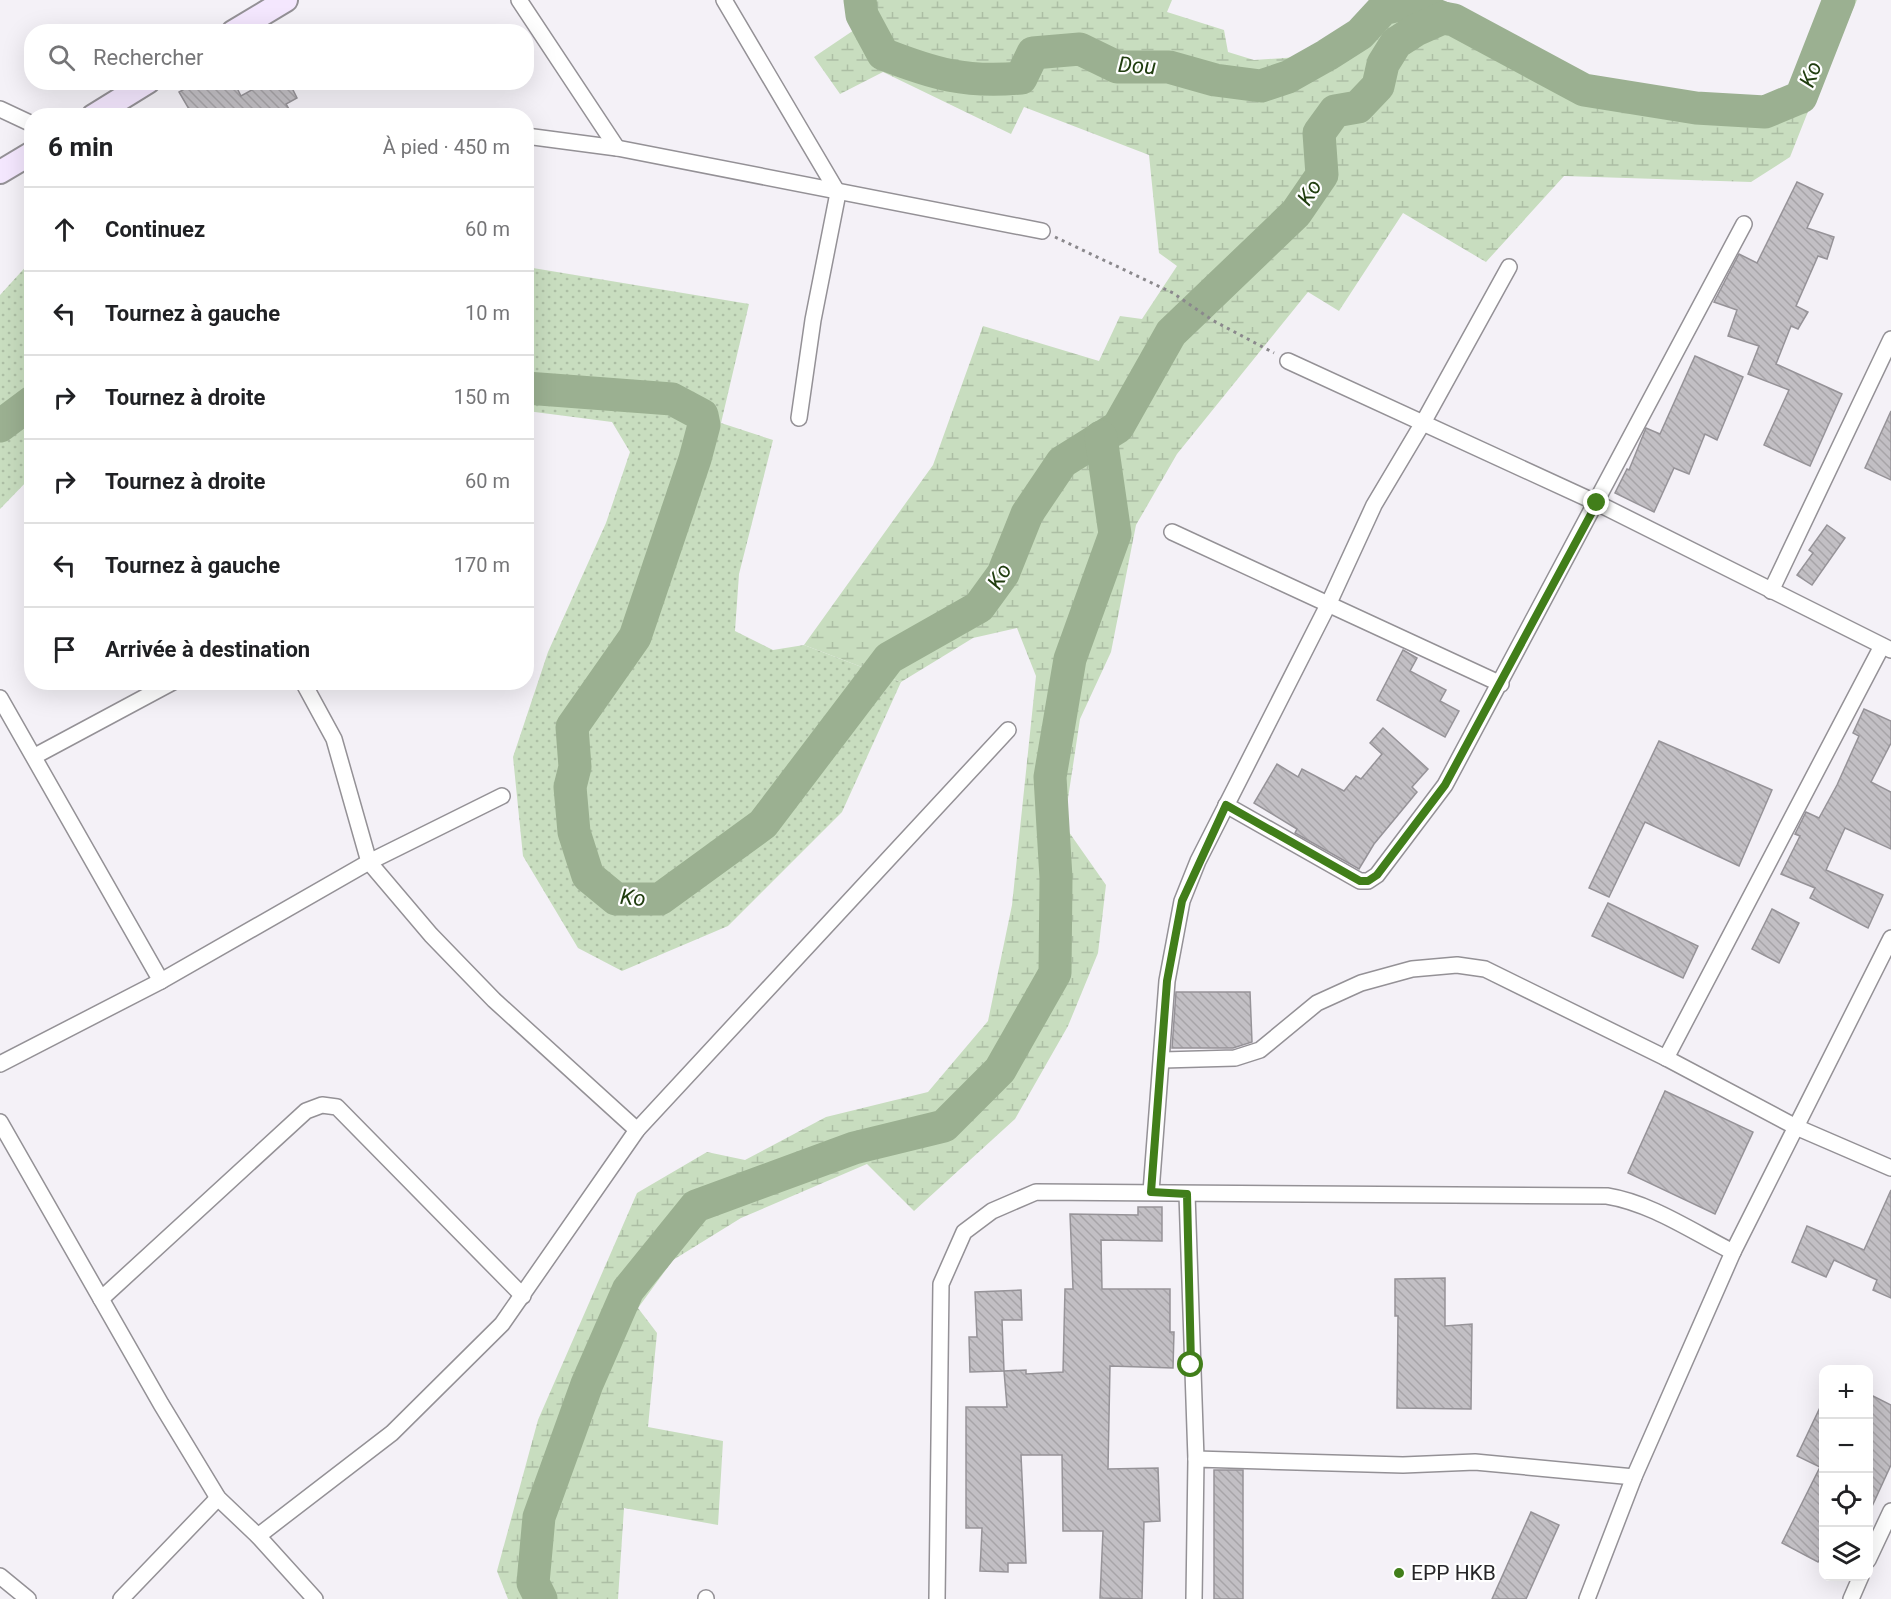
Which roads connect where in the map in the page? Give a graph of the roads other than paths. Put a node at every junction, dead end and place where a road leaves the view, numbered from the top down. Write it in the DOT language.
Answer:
graph roads {
  1 [pos="286,0"];
  2 [pos="519,0"];
  3 [pos="724,0"];
  4 [pos="246,24"];
  5 [pos="135,90"];
  6 [pos="106,108"];
  7 [pos="0,109"];
  8 [pos="24,120"];
  9 [pos="534,137"];
  10 [pos="617,148"];
  11 [pos="24,158"];
  12 [pos="0,172"];
  13 [pos="838,193"];
  14 [pos="1744,224"];
  15 [pos="1042,231"];
  16 [pos="1509,267"];
  17 [pos="1891,339"];
  18 [pos="1288,361"];
  19 [pos="799,418"];
  20 [pos="1424,421"];
  21 [pos="1597,503"];
  22 [pos="1172,532"];
  23 [pos="1771,591"];
  24 [pos="1328,605"];
  25 [pos="1887,648"];
  26 [pos="1501,684"];
  27 [pos="158,690"];
  28 [pos="307,690"];
  29 [pos="0,698"];
  30 [pos="1008,730"];
  31 [pos="35,756"];
  32 [pos="502,796"];
  33 [pos="1226,805"];
  34 [pos="369,862"];
  35 [pos="1891,938"];
  36 [pos="161,981"];
  37 [pos="1666,1058"];
  38 [pos="1163,1060"];
  39 [pos="0,1064"];
  40 [pos="0,1122"];
  41 [pos="1796,1127"];
  42 [pos="637,1130"];
  43 [pos="1891,1168"];
  44 [pos="1151,1192"];
  45 [pos="1187,1194"];
  46 [pos="1733,1252"];
  47 [pos="523,1296"];
  48 [pos="102,1299"];
  49 [pos="1196,1459"];
  50 [pos="1634,1477"];
  51 [pos="218,1498"];
  52 [pos="1891,1511"];
  53 [pos="258,1536"];
  54 [pos="1873,1551"];
  55 [pos="0,1576"];
  56 [pos="1859,1581"];
  57 [pos="28,1599"];
  58 [pos="121,1599"];
  59 [pos="315,1599"];
  60 [pos="937,1599"];
  61 [pos="1194,1599"];
  62 [pos="1587,1599"];
  63 [pos="1851,1599"];
  1 -- 4 [label="main road"];
  2 -- 10 [label="street"];
  3 -- 13 [label="street"];
  5 -- 6 [label="main road"];
  7 -- 8 [label="street"];
  9 -- 10 [label="street"];
  10 -- 13 [label="street"];
  11 -- 12 [label="main road"];
  13 -- 15 [label="street"];
  13 -- 19 [label="street"];
  14 -- 21 [label="street"];
  16 -- 20 [label="street"];
  17 -- 23 [label="street"];
  18 -- 20 [label="street"];
  20 -- 21 [label="street"];
  20 -- 24 [label="street"];
  21 -- 23 [label="street"];
  21 -- 26 [label="street"];
  22 -- 24 [label="street"];
  23 -- 25 [label="street"];
  24 -- 26 [label="street"];
  24 -- 33 [label="street"];
  25 -- 37 [label="street"];
  26 -- 33 [label="street"];
  27 -- 31 [label="street"];
  28 -- 34 [label="street"];
  29 -- 31 [label="street"];
  30 -- 42 [label="street"];
  31 -- 36 [label="street"];
  32 -- 34 [label="street"];
  33 -- 38 [label="street"];
  34 -- 36 [label="street"];
  34 -- 42 [label="street"];
  35 -- 41 [label="street"];
  36 -- 39 [label="street"];
  37 -- 38 [label="street"];
  37 -- 41 [label="street"];
  38 -- 44 [label="street"];
  40 -- 48 [label="street"];
  41 -- 43 [label="street"];
  41 -- 46 [label="street"];
  42 -- 47 [label="street"];
  44 -- 45 [label="street"];
  44 -- 60 [label="street"];
  45 -- 46 [label="street"];
  45 -- 49 [label="street"];
  46 -- 50 [label="street"];
  47 -- 48 [label="street"];
  47 -- 53 [label="street"];
  48 -- 51 [label="street"];
  49 -- 50 [label="street"];
  49 -- 61 [label="street"];
  50 -- 62 [label="street"];
  51 -- 53 [label="street"];
  51 -- 58 [label="street"];
  52 -- 54 [label="street"];
  53 -- 59 [label="street"];
  55 -- 57 [label="street"];
  56 -- 63 [label="street"];
}
